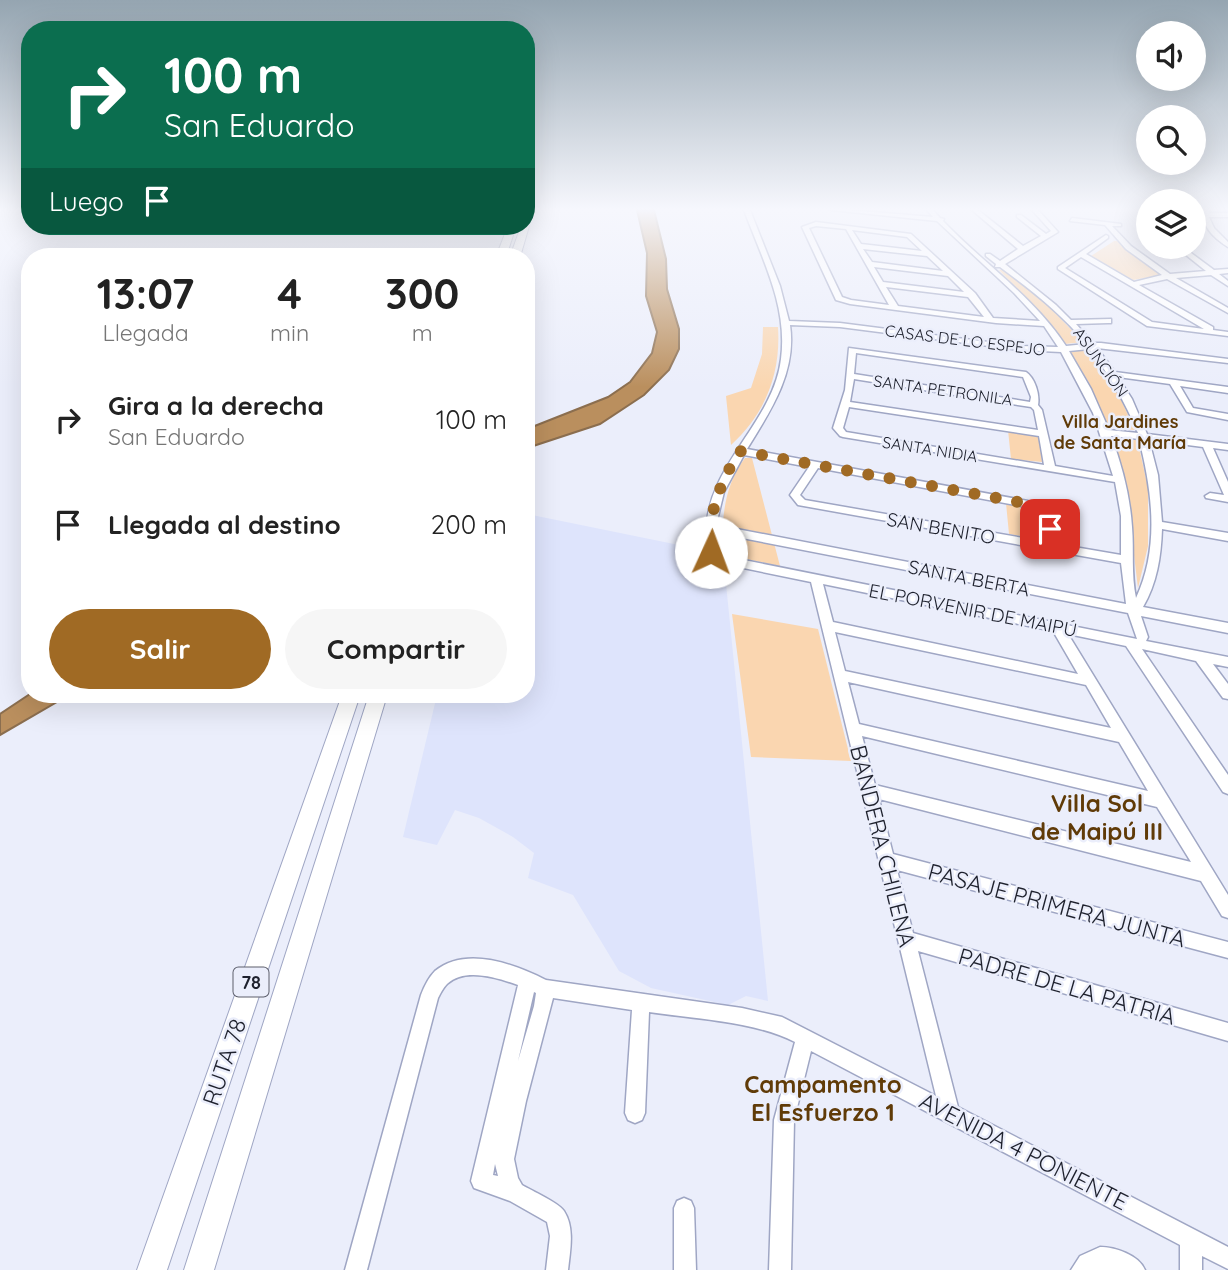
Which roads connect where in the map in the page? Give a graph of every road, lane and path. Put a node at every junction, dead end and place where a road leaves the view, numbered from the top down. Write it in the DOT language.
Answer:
graph roads {
  1 [pos="768,269"];
  2 [pos="825,269"];
  3 [pos="872,269"];
  4 [pos="913,269"];
  5 [pos="947,269"];
  6 [pos="1000,269"];
  7 [pos="1002,269"];
  8 [pos="1062,269"];
  9 [pos="1108,269"];
  10 [pos="1158,269"];
  11 [pos="1217,270"];
  12 [pos="952,274"];
  13 [pos="1167,276"];
  14 [pos="1228,277"];
  15 [pos="881,284"];
  16 [pos="1134,284"];
  17 [pos="1228,284"];
  18 [pos="972,295"];
  19 [pos="895,308"];
  20 [pos="1228,311"];
  21 [pos="989,318"];
  22 [pos="1043,321"];
  23 [pos="1108,321"];
  24 [pos="1072,322"];
  25 [pos="786,323"];
  26 [pos="1216,333"];
  27 [pos="1228,334"];
  28 [pos="1092,345"];
  29 [pos="1063,349"];
  30 [pos="852,350"];
  31 [pos="1228,360"];
  32 [pos="1114,374"];
  33 [pos="851,376"];
  34 [pos="1172,382"];
  35 [pos="1228,390"];
  36 [pos="846,404"];
  37 [pos="1034,405"];
  38 [pos="1228,417"];
  39 [pos="1105,432"];
  40 [pos="1044,435"];
  41 [pos="1143,435"];
  42 [pos="1207,444"];
  43 [pos="1228,447"];
  44 [pos="740,451"];
  45 [pos="1049,464"];
  46 [pos="815,466"];
  47 [pos="1117,476"];
  48 [pos="1228,494"];
  49 [pos="1210,496"];
  50 [pos="1228,499"];
  51 [pos="1157,525"];
  52 [pos="711,528"];
  53 [pos="1228,537"];
  54 [pos="1017,540"];
  55 [pos="1052,547"];
  56 [pos="1127,560"];
  57 [pos="816,579"];
  58 [pos="1135,610"];
  59 [pos="828,626"];
  60 [pos="1057,627"];
  61 [pos="1228,628"];
  62 [pos="1136,640"];
  63 [pos="1200,656"];
  64 [pos="1228,662"];
  65 [pos="840,675"];
  66 [pos="1089,681"];
  67 [pos="1228,694"];
  68 [pos="349,703"];
  69 [pos="376,703"];
  70 [pos="853,728"];
  71 [pos="1124,737"];
  72 [pos="1228,787"];
  73 [pos="869,790"];
  74 [pos="1162,801"];
  75 [pos="886,859"];
  76 [pos="1206,874"];
  77 [pos="1228,910"];
  78 [pos="907,940"];
  79 [pos="1228,950"];
  80 [pos="528,979"];
  81 [pos="545,988"];
  82 [pos="641,1004"];
  83 [pos="782,1026"];
  84 [pos="1228,1032"];
  85 [pos="805,1038"];
  86 [pos="635,1113"];
  87 [pos="950,1113"];
  88 [pos="515,1192"];
  89 [pos="684,1208"];
  90 [pos="1191,1238"];
  91 [pos="1228,1258"];
  92 [pos="1127,1266"];
  93 [pos="152,1270"];
  94 [pos="199,1270"];
  95 [pos="356,1270"];
  96 [pos="557,1270"];
  97 [pos="685,1270"];
  98 [pos="780,1270"];
  99 [pos="1082,1270"];
  100 [pos="1191,1270"];
  1 -- 25 [label="street"];
  2 -- 19 [label="street"];
  3 -- 15 [label="street"];
  4 -- 12 [label="street"];
  5 -- 12 [label="street"];
  6 -- 22 [label="street, ASUNCIÓN"];
  7 -- 24 [label="street, ASUNCIÓN"];
  8 -- 26 [label="street"];
  9 -- 16 [label="street"];
  10 -- 13 [label="street"];
  11 -- 13 [label="street"];
  11 -- 14 [label="street"];
  11 -- 17 [label="street"];
  12 -- 18 [label="street"];
  13 -- 16 [label="street"];
  13 -- 20 [label="street"];
  15 -- 18 [label="street"];
  15 -- 19 [label="street"];
  16 -- 26 [label="street"];
  18 -- 21 [label="street"];
  19 -- 21 [label="street"];
  21 -- 22 [label="street"];
  22 -- 29 [label="street, ASUNCIÓN"];
  23 -- 24 [label="street"];
  24 -- 28 [label="street, ASUNCIÓN"];
  25 -- 29 [label="street, CASAS DE LO ESPEJO"];
  25 -- 44 [label="street"];
  26 -- 27 [label="street"];
  28 -- 29 [label="street, CASAS DE LO ESPEJO"];
  28 -- 31 [label="street, CASAS DE LO ESPEJO"];
  28 -- 32 [label="street, ASUNCIÓN"];
  29 -- 39 [label="street, ASUNCIÓN"];
  30 -- 33 [label="street, SANTA NIDIA"];
  30 -- 37 [label="street, SANTA PETRONILA"];
  32 -- 34 [label="street"];
  32 -- 41 [label="street, ASUNCIÓN"];
  33 -- 36 [label="street, SANTA NIDIA"];
  33 -- 37 [label="street, SANTA PETRONILA"];
  34 -- 35 [label="street"];
  34 -- 38 [label="street"];
  36 -- 40 [label="street, SANTA NIDIA"];
  36 -- 45 [label="street, SANTA NIDIA"];
  37 -- 40 [label="street"];
  39 -- 41 [label="street"];
  39 -- 47 [label="street, ASUNCIÓN"];
  40 -- 45 [label="street"];
  41 -- 42 [label="street"];
  41 -- 51 [label="street, ASUNCIÓN"];
  42 -- 43 [label="street"];
  42 -- 48 [label="street"];
  44 -- 46 [label="street"];
  44 -- 52 [label="street"];
  45 -- 47 [label="street, SANTA NIDIA"];
  46 -- 54 [label="street, SAN BENITO"];
  46 -- 55 [label="street"];
  47 -- 56 [label="street, ASUNCIÓN"];
  49 -- 50 [label="street"];
  51 -- 53 [label="street"];
  51 -- 58 [label="street, ASUNCIÓN"];
  52 -- 57 [label="street, EL PORVENIR DE MAIPÚ"];
  52 -- 58 [label="street, SANTA BERTA"];
  54 -- 55 [label="street, SAN BENITO"];
  55 -- 56 [label="street, SAN BENITO"];
  56 -- 58 [label="street, ASUNCIÓN"];
  57 -- 59 [label="street, BANDERA CHILENA"];
  57 -- 60 [label="street, EL PORVENIR DE MAIPÚ"];
  58 -- 61 [label="street, SANTA BERTA"];
  58 -- 62 [label="street, ASUNCIÓN"];
  59 -- 65 [label="street, BANDERA CHILENA"];
  59 -- 66 [label="street"];
  60 -- 62 [label="street, EL PORVENIR DE MAIPÚ"];
  60 -- 66 [label="street"];
  62 -- 63 [label="street, EL PORVENIR DE MAIPÚ"];
  62 -- 72 [label="street"];
  63 -- 64 [label="street, EL PORVENIR DE MAIPÚ"];
  63 -- 67 [label="street"];
  65 -- 70 [label="street, BANDERA CHILENA"];
  65 -- 71 [label="street"];
  66 -- 71 [label="street"];
  68 -- 93 [label="highway, RUTA 78 / 78"];
  69 -- 94 [label="highway, RUTA 78 / 78"];
  70 -- 73 [label="street, BANDERA CHILENA"];
  70 -- 74 [label="street"];
  71 -- 74 [label="street"];
  73 -- 75 [label="street, BANDERA CHILENA"];
  73 -- 76 [label="street"];
  74 -- 76 [label="street"];
  75 -- 78 [label="street, BANDERA CHILENA"];
  75 -- 79 [label="street, PASAJE PRIMERA JUNTA"];
  76 -- 77 [label="street"];
  78 -- 84 [label="street, PADRE DE LA PATRIA"];
  78 -- 87 [label="street, BANDERA CHILENA"];
  80 -- 81 [label="street"];
  80 -- 88 [label="street"];
  80 -- 95 [label="street"];
  81 -- 82 [label="street"];
  81 -- 88 [label="street"];
  82 -- 83 [label="street"];
  82 -- 86 [label="street"];
  83 -- 85 [label="street, AVENIDA 4 PONIENTE"];
  85 -- 87 [label="street, AVENIDA 4 PONIENTE"];
  85 -- 98 [label="street"];
  87 -- 90 [label="street, AVENIDA 4 PONIENTE"];
  88 -- 96 [label="street"];
  89 -- 97 [label="street"];
  90 -- 91 [label="street, AVENIDA 4 PONIENTE"];
  90 -- 100 [label="street"];
  92 -- 99 [label="street"];
}
